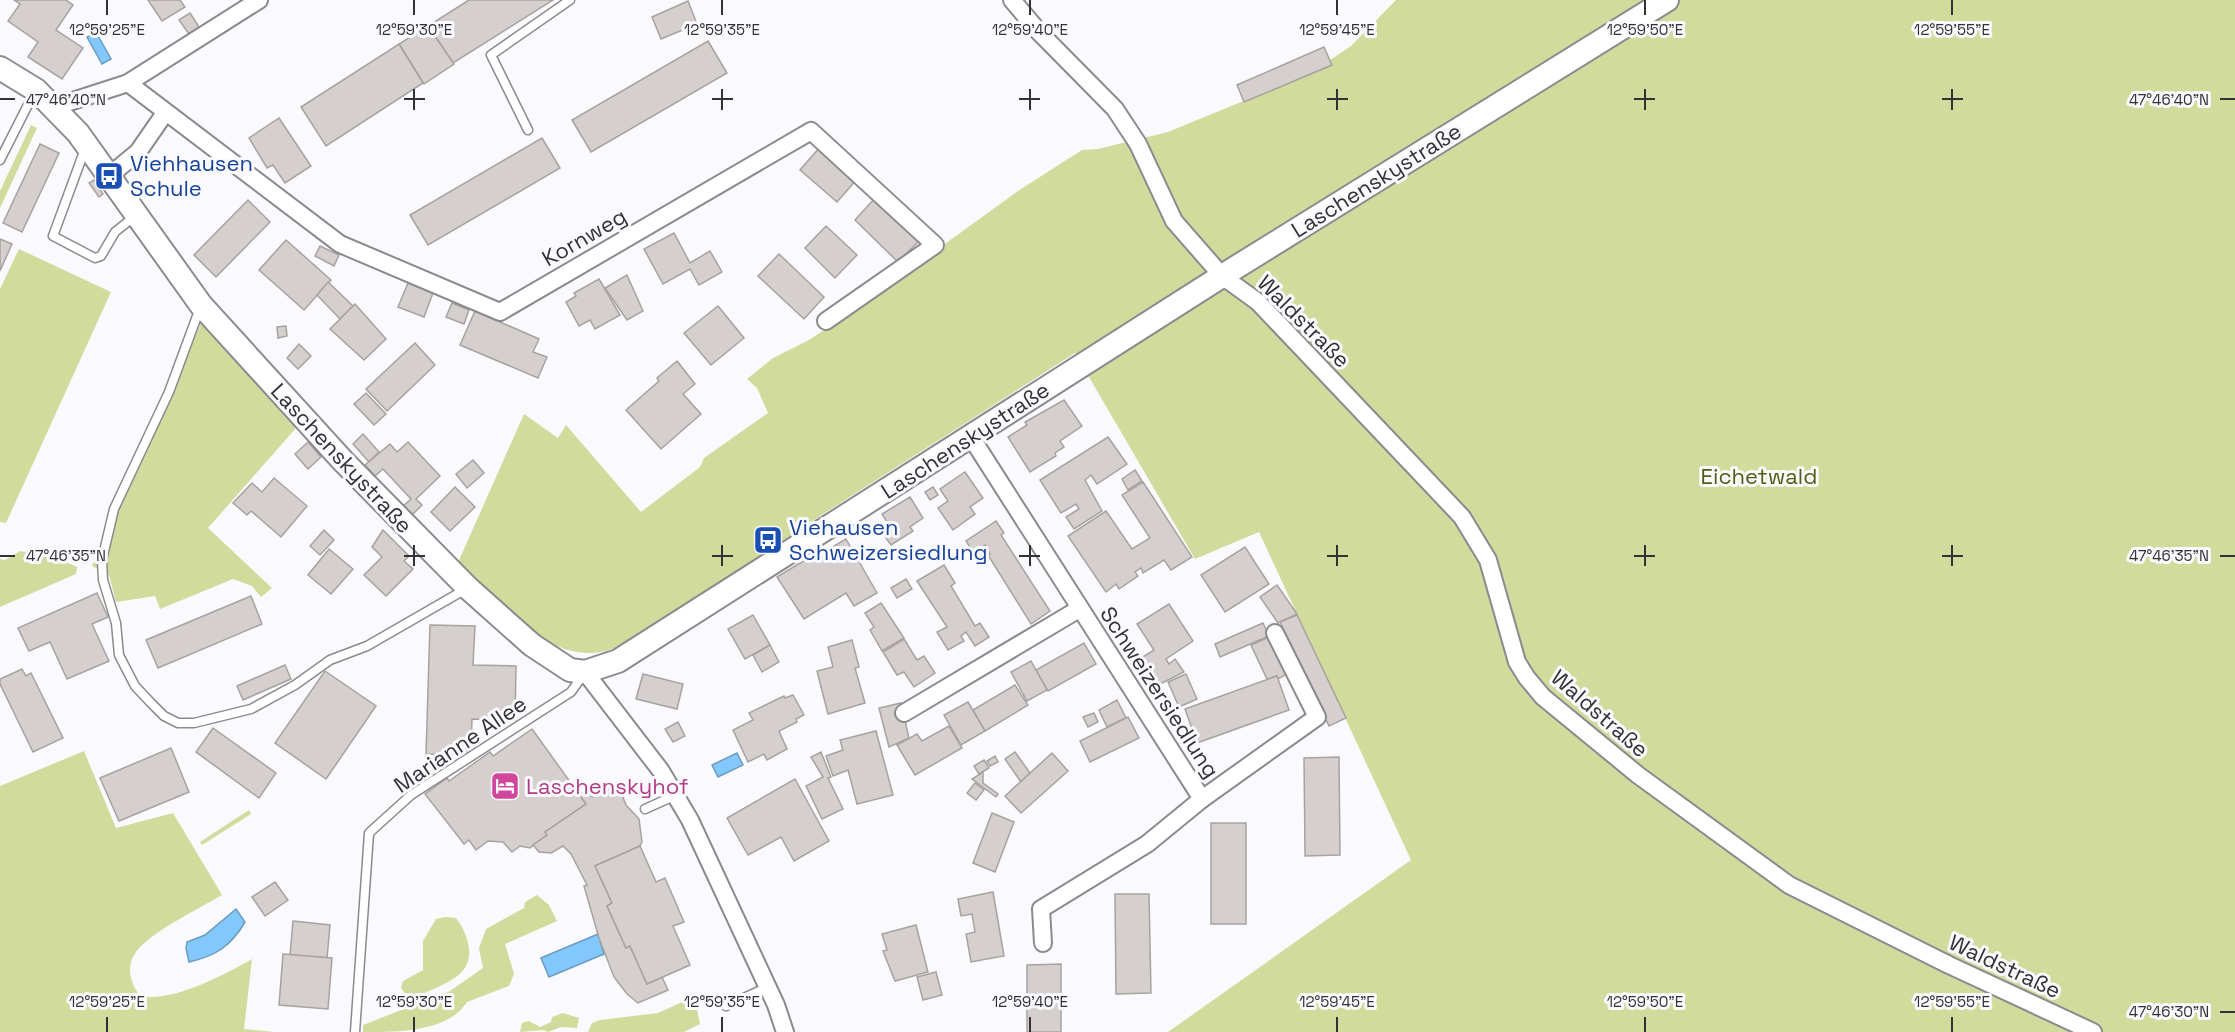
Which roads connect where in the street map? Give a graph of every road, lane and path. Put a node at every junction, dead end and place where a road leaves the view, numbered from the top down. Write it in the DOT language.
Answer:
graph roads {
  1 [pos="259,0"];
  2 [pos="570,0"];
  3 [pos="1012,0"];
  4 [pos="1667,0"];
  5 [pos="0,68"];
  6 [pos="128,83"];
  7 [pos="36,90"];
  8 [pos="54,107"];
  9 [pos="165,113"];
  10 [pos="528,130"];
  11 [pos="87,146"];
  12 [pos="0,160"];
  13 [pos="109,177"];
  14 [pos="136,216"];
  15 [pos="1222,276"];
  16 [pos="201,305"];
  17 [pos="826,321"];
  18 [pos="971,437"];
  19 [pos="468,588"];
  20 [pos="1080,609"];
  21 [pos="1275,633"];
  22 [pos="585,672"];
  23 [pos="904,712"];
  24 [pos="676,795"];
  25 [pos="1202,799"];
  26 [pos="645,809"];
  27 [pos="1043,942"];
  28 [pos="768,987"];
  29 [pos="726,1006"];
  30 [pos="355,1032"];
  31 [pos="785,1032"];
  32 [pos="2093,1032"];
  1 -- 6 [label="street"];
  2 -- 10 [label="lane"];
  3 -- 15 [label="street, Waldstraße"];
  4 -- 15 [label="street, Laschenskystraße"];
  5 -- 7 [label="street, Laschenskystraße"];
  6 -- 8 [label="street"];
  6 -- 9 [label="street, Kornweg"];
  7 -- 8 [label="street, Laschenskystraße"];
  7 -- 12 [label="lane"];
  8 -- 11 [label="street, Laschenskystraße"];
  9 -- 13 [label="street"];
  9 -- 17 [label="street, Kornweg"];
  11 -- 13 [label="street, Laschenskystraße"];
  11 -- 14 [label="lane"];
  13 -- 14 [label="street, Laschenskystraße"];
  14 -- 16 [label="street, Laschenskystraße"];
  15 -- 18 [label="street, Laschenskystraße"];
  15 -- 32 [label="street, Waldstraße"];
  16 -- 19 [label="street, Laschenskystraße"];
  16 -- 19 [label="lane"];
  18 -- 20 [label="street, Schweizersiedlung"];
  18 -- 22 [label="street, Laschenskystraße"];
  19 -- 22 [label="street, Laschenskystraße"];
  20 -- 23 [label="street, Schweizersiedlung"];
  20 -- 25 [label="street, Schweizersiedlung"];
  21 -- 25 [label="street, Schweizersiedlung"];
  22 -- 24 [label="street"];
  22 -- 30 [label="lane, Marianne Allee"];
  24 -- 26 [label="lane"];
  24 -- 28 [label="street"];
  25 -- 27 [label="street, Schweizersiedlung"];
  28 -- 29 [label="lane"];
  28 -- 31 [label="street"];
}
